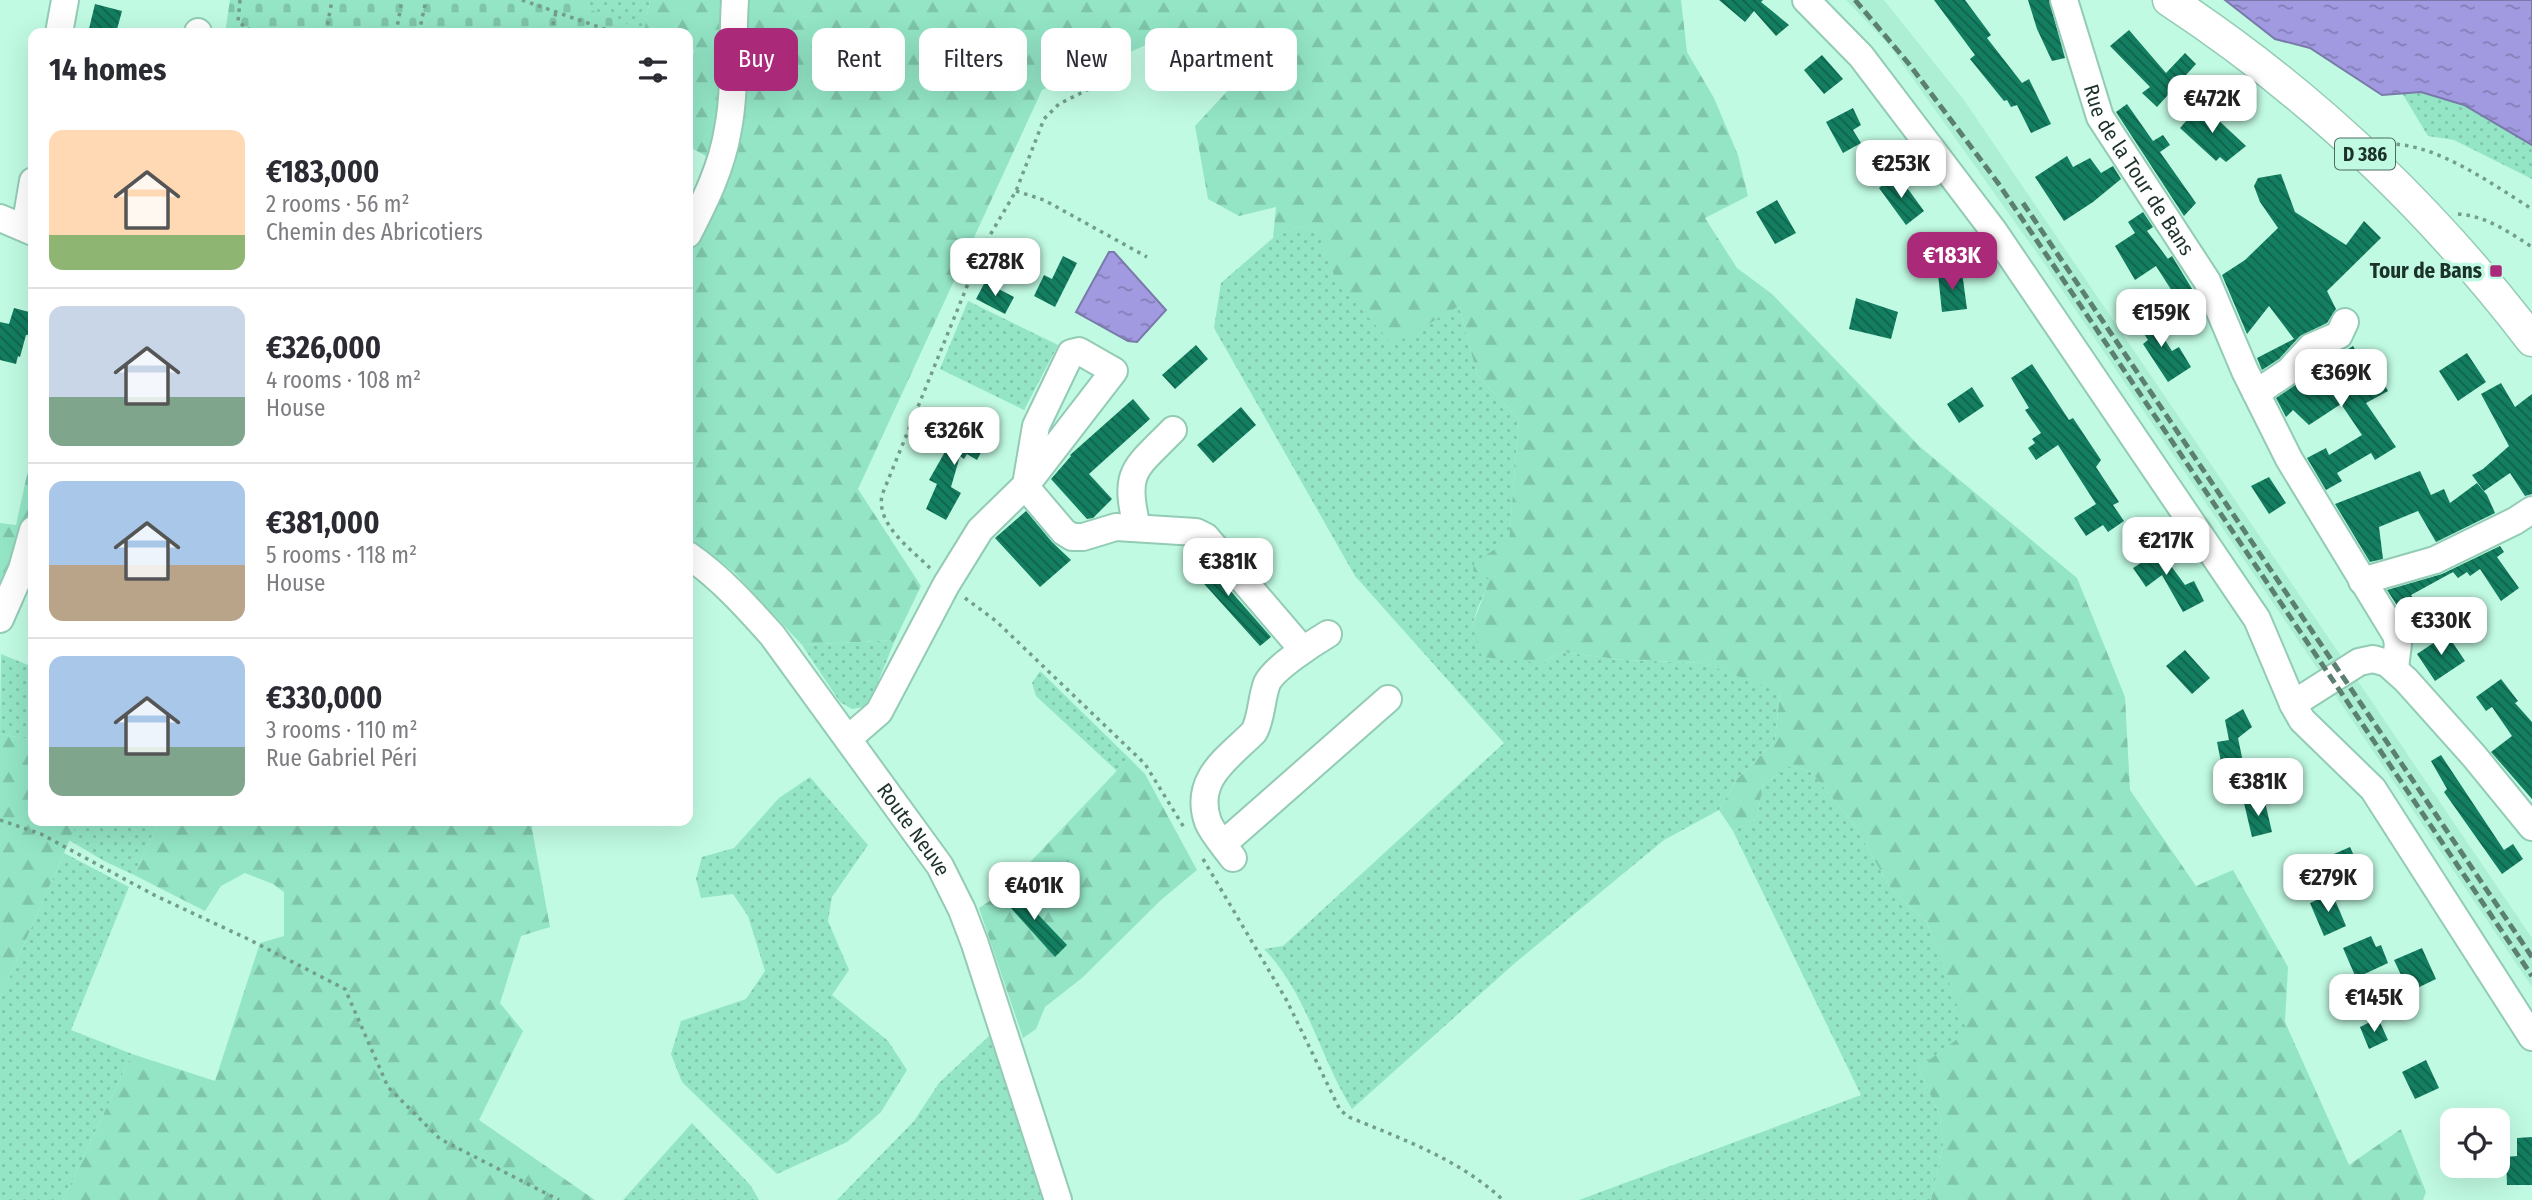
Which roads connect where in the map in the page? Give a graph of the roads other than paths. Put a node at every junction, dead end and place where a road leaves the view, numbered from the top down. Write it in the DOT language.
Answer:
graph roads {
  1 [pos="65,0"];
  2 [pos="734,0"];
  3 [pos="1806,0"];
  4 [pos="2064,0"];
  5 [pos="2169,0"];
  6 [pos="61,28"];
  7 [pos="0,218"];
  8 [pos="693,223"];
  9 [pos="28,230"];
  10 [pos="2345,322"];
  11 [pos="2532,340"];
  12 [pos="2256,393"];
  13 [pos="1173,430"];
  14 [pos="1028,489"];
  15 [pos="2532,510"];
  16 [pos="1137,527"];
  17 [pos="28,548"];
  18 [pos="693,559"];
  19 [pos="2362,581"];
  20 [pos="0,619"];
  21 [pos="1328,634"];
  22 [pos="1303,649"];
  23 [pos="2395,668"];
  24 [pos="1388,699"];
  25 [pos="2293,704"];
  26 [pos="849,738"];
  27 [pos="2532,827"];
  28 [pos="2532,1037"];
  29 [pos="1058,1200"];
  1 -- 6 [label="street"];
  2 -- 8 [label="street"];
  3 -- 25 [label="street"];
  4 -- 12 [label="street, Rue de la Tour de Bans"];
  5 -- 11 [label="main road, D 386"];
  7 -- 9 [label="street"];
  10 -- 12 [label="street"];
  12 -- 19 [label="street, Rue de la Tour de Bans"];
  13 -- 16 [label="street"];
  14 -- 14 [label="street"];
  14 -- 16 [label="street"];
  14 -- 26 [label="street"];
  15 -- 19 [label="street"];
  16 -- 22 [label="street"];
  17 -- 20 [label="street"];
  18 -- 26 [label="street, Route Neuve"];
  19 -- 23 [label="street, Rue de la Tour de Bans"];
  21 -- 22 [label="street"];
  22 -- 24 [label="street"];
  23 -- 25 [label="street"];
  23 -- 27 [label="street"];
  25 -- 28 [label="street"];
  26 -- 29 [label="street, Route Neuve"];
}
